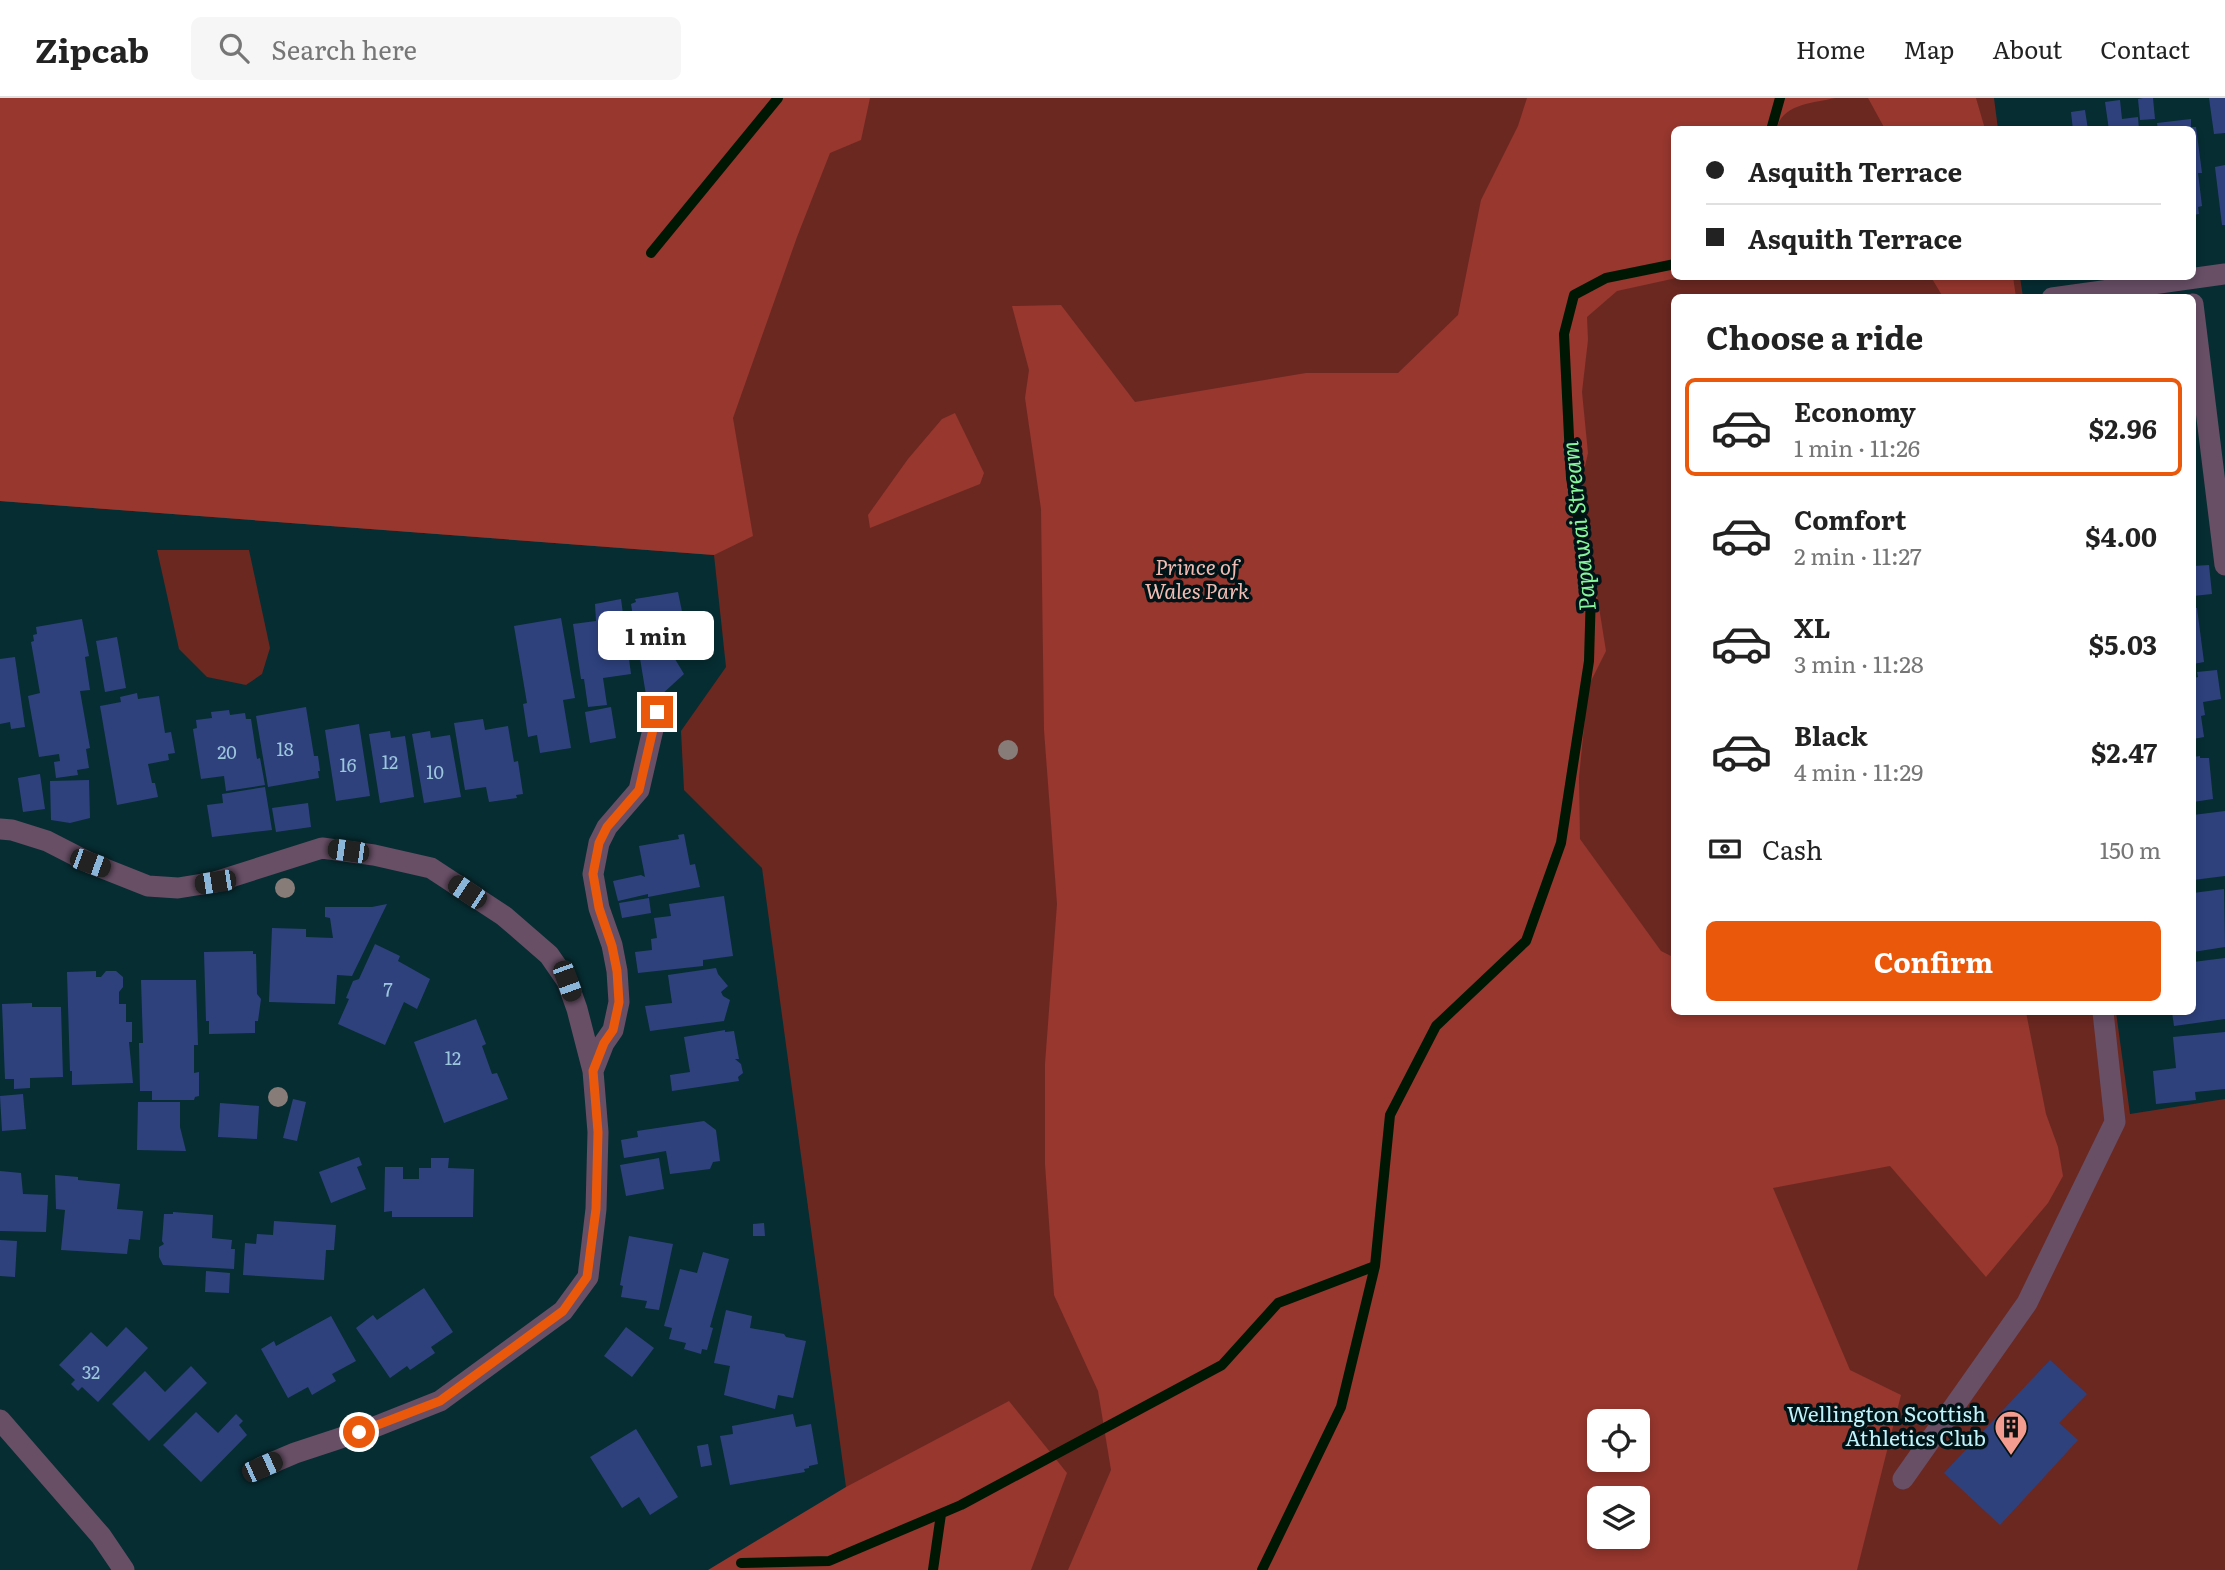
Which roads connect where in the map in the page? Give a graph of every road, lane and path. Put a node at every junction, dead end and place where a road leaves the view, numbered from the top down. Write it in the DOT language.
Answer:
graph roads {
  1 [pos="2225,274"];
  2 [pos="2191,288"];
  3 [pos="2108,294"];
  4 [pos="2196,328"];
  5 [pos="2225,565"];
  6 [pos="657,712"];
  7 [pos="0,829"];
  8 [pos="2103,1015"];
  9 [pos="593,1071"];
  10 [pos="0,1420"];
  11 [pos="262,1467"];
  12 [pos="1903,1479"];
  13 [pos="124,1570"];
  1 -- 2 [label="street"];
  2 -- 3 [label="street"];
  4 -- 5 [label="street"];
  6 -- 9 [label="street"];
  7 -- 9 [label="street"];
  8 -- 12 [label="street"];
  9 -- 11 [label="street"];
  10 -- 13 [label="street"];
}
